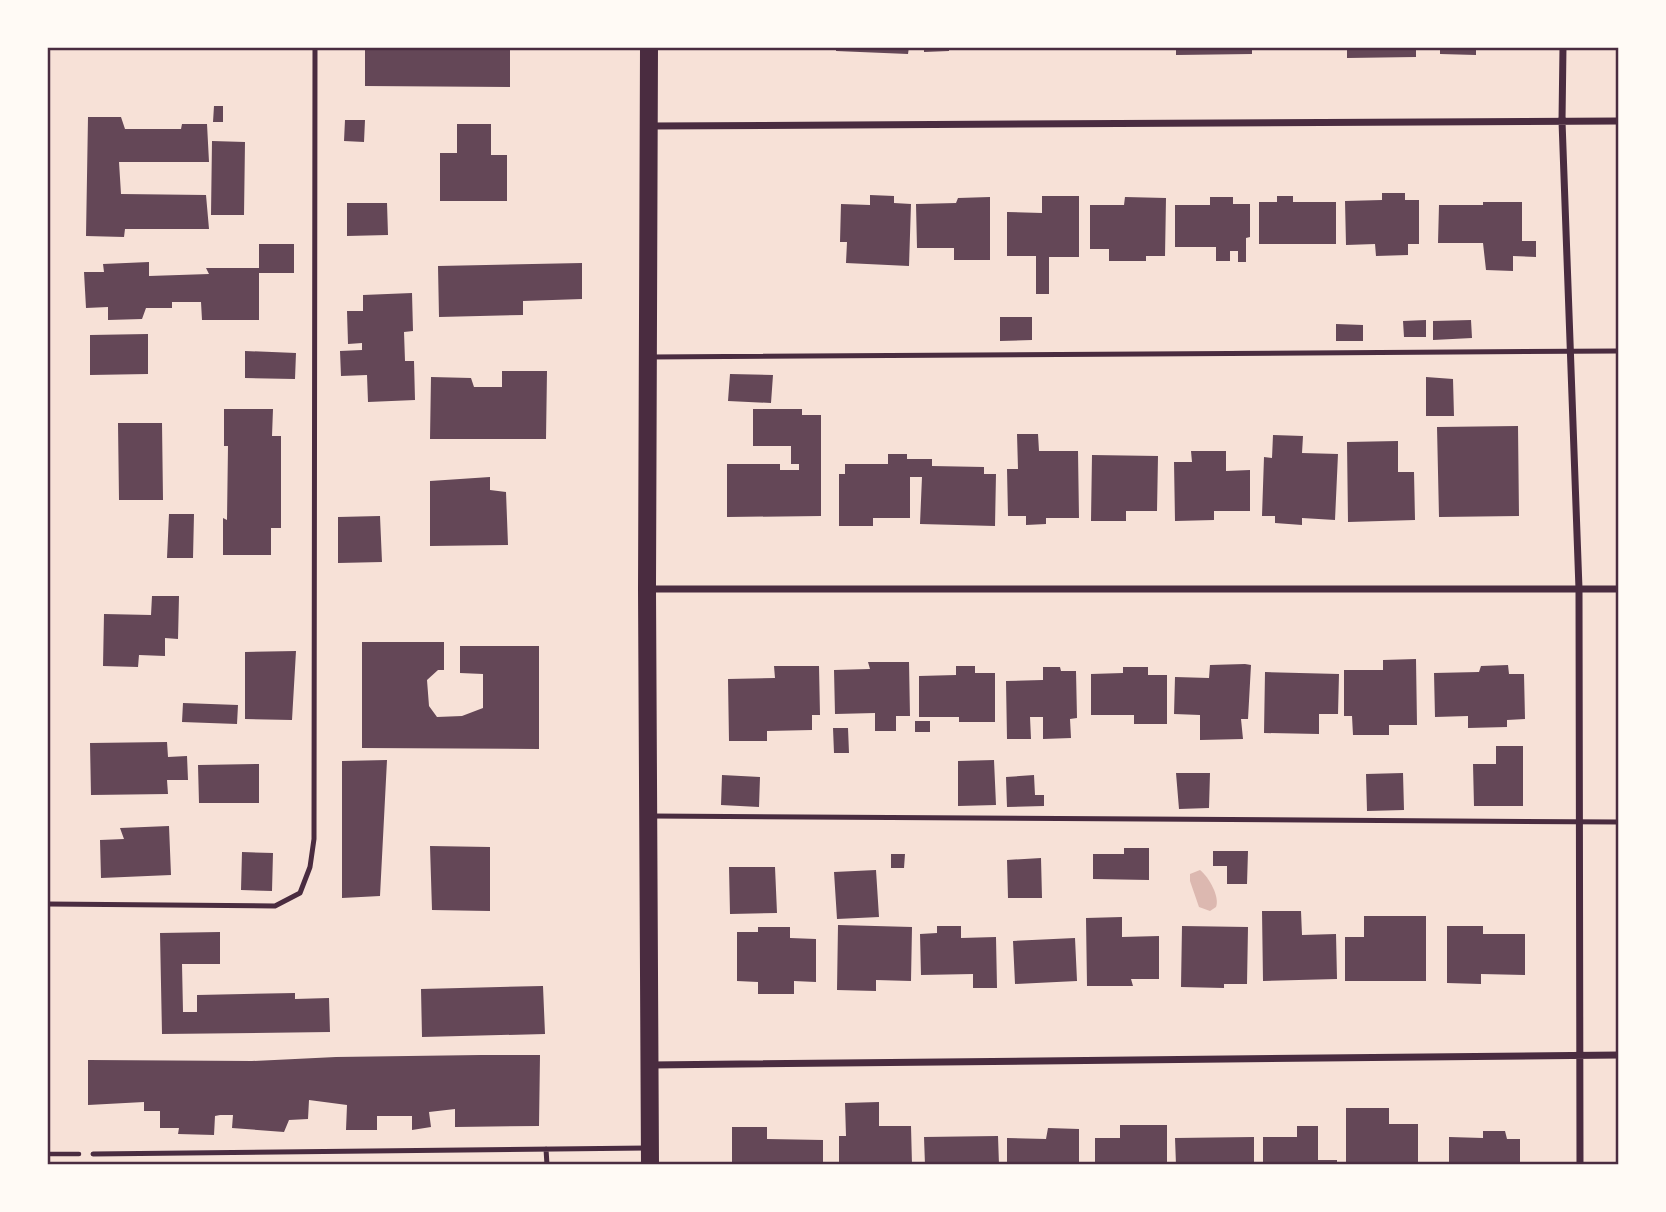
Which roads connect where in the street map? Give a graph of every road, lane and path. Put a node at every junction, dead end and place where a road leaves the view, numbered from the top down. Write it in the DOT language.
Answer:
graph roads {
  1 [pos="315,47"];
  2 [pos="649,47"];
  3 [pos="1563,47"];
  4 [pos="1562,121"];
  5 [pos="1619,121"];
  6 [pos="650,126"];
  7 [pos="1619,351"];
  8 [pos="1569,352"];
  9 [pos="648,357"];
  10 [pos="647,589"];
  11 [pos="1579,589"];
  12 [pos="1619,589"];
  13 [pos="649,816"];
  14 [pos="1579,821"];
  15 [pos="1619,822"];
  16 [pos="47,904"];
  17 [pos="1578,1055"];
  18 [pos="1619,1055"];
  19 [pos="651,1065"];
  20 [pos="547,1149"];
  21 [pos="47,1154"];
  22 [pos="93,1154"];
  23 [pos="650,1156"];
  24 [pos="547,1165"];
  25 [pos="1580,1165"];
  1 -- 16 [label="lane"];
  2 -- 6 [label="main road"];
  3 -- 4 [label="street"];
  4 -- 5 [label="street"];
  4 -- 6 [label="street"];
  4 -- 8 [label="street"];
  6 -- 9 [label="main road"];
  7 -- 8 [label="lane"];
  8 -- 9 [label="lane"];
  8 -- 11 [label="street"];
  9 -- 10 [label="main road"];
  10 -- 11 [label="street"];
  10 -- 13 [label="main road"];
  11 -- 12 [label="street"];
  11 -- 14 [label="street"];
  13 -- 14 [label="lane"];
  13 -- 19 [label="main road"];
  14 -- 15 [label="lane"];
  14 -- 17 [label="street"];
  17 -- 18 [label="street"];
  17 -- 19 [label="street"];
  17 -- 25 [label="street"];
  19 -- 23 [label="main road"];
  20 -- 22 [label="lane"];
  20 -- 23 [label="lane"];
  20 -- 24 [label="lane"];
  21 -- 22 [label="path"];
}
